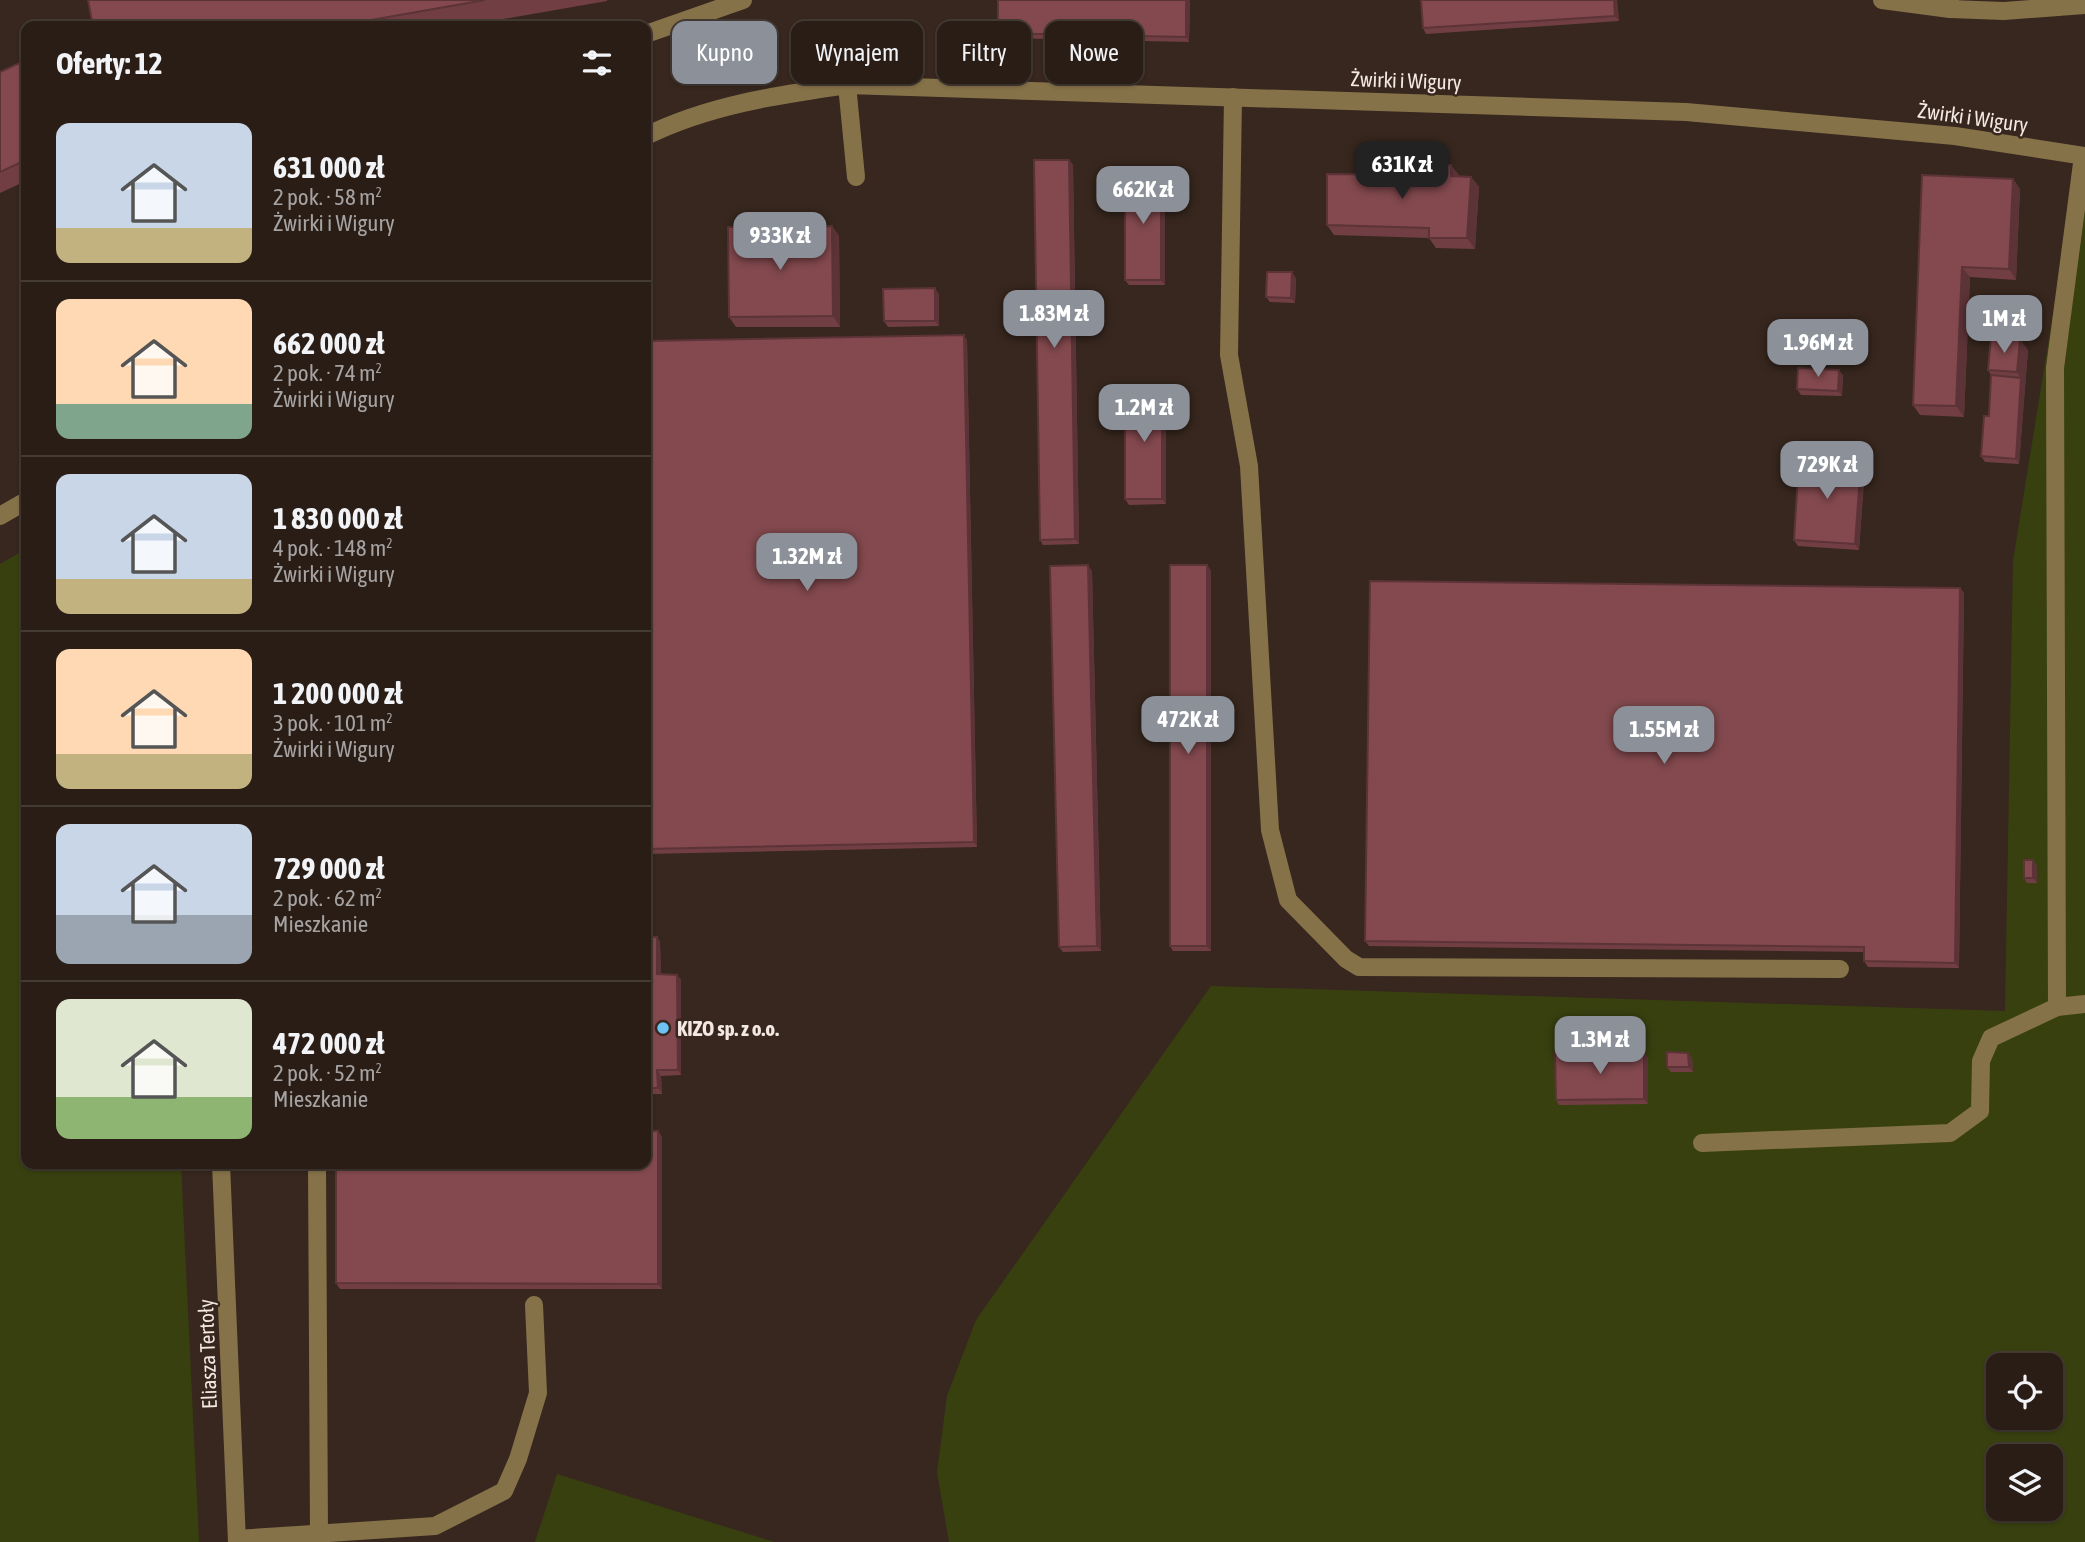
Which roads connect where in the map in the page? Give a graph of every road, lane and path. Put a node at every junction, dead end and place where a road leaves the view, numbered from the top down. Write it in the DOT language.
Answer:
graph roads {
  1 [pos="743,0"];
  2 [pos="1882,0"];
  3 [pos="1950,5"];
  4 [pos="2033,5"];
  5 [pos="2085,5"];
  6 [pos="651,32"];
  7 [pos="847,85"];
  8 [pos="1233,97"];
  9 [pos="651,134"];
  10 [pos="2084,156"];
  11 [pos="856,177"];
  12 [pos="21,504"];
  13 [pos="0,516"];
  14 [pos="1840,969"];
  15 [pos="2085,1004"];
  16 [pos="2057,1007"];
  17 [pos="1702,1143"];
  18 [pos="221,1169"];
  19 [pos="317,1169"];
  20 [pos="534,1305"];
  21 [pos="319,1533"];
  22 [pos="237,1540"];
  1 -- 6 [label="street"];
  2 -- 3 [label="street"];
  3 -- 4 [label="street"];
  4 -- 5 [label="street"];
  7 -- 8 [label="street, Żwirki i Wigury"];
  7 -- 9 [label="street, Żwirki i Wigury"];
  7 -- 11 [label="street"];
  8 -- 10 [label="street, Żwirki i Wigury"];
  8 -- 14 [label="street"];
  10 -- 16 [label="street"];
  12 -- 13 [label="street"];
  15 -- 16 [label="street"];
  16 -- 17 [label="street"];
  18 -- 22 [label="street, Eliasza Tertoły"];
  19 -- 21 [label="street"];
  20 -- 21 [label="street"];
  21 -- 22 [label="street"];
}
